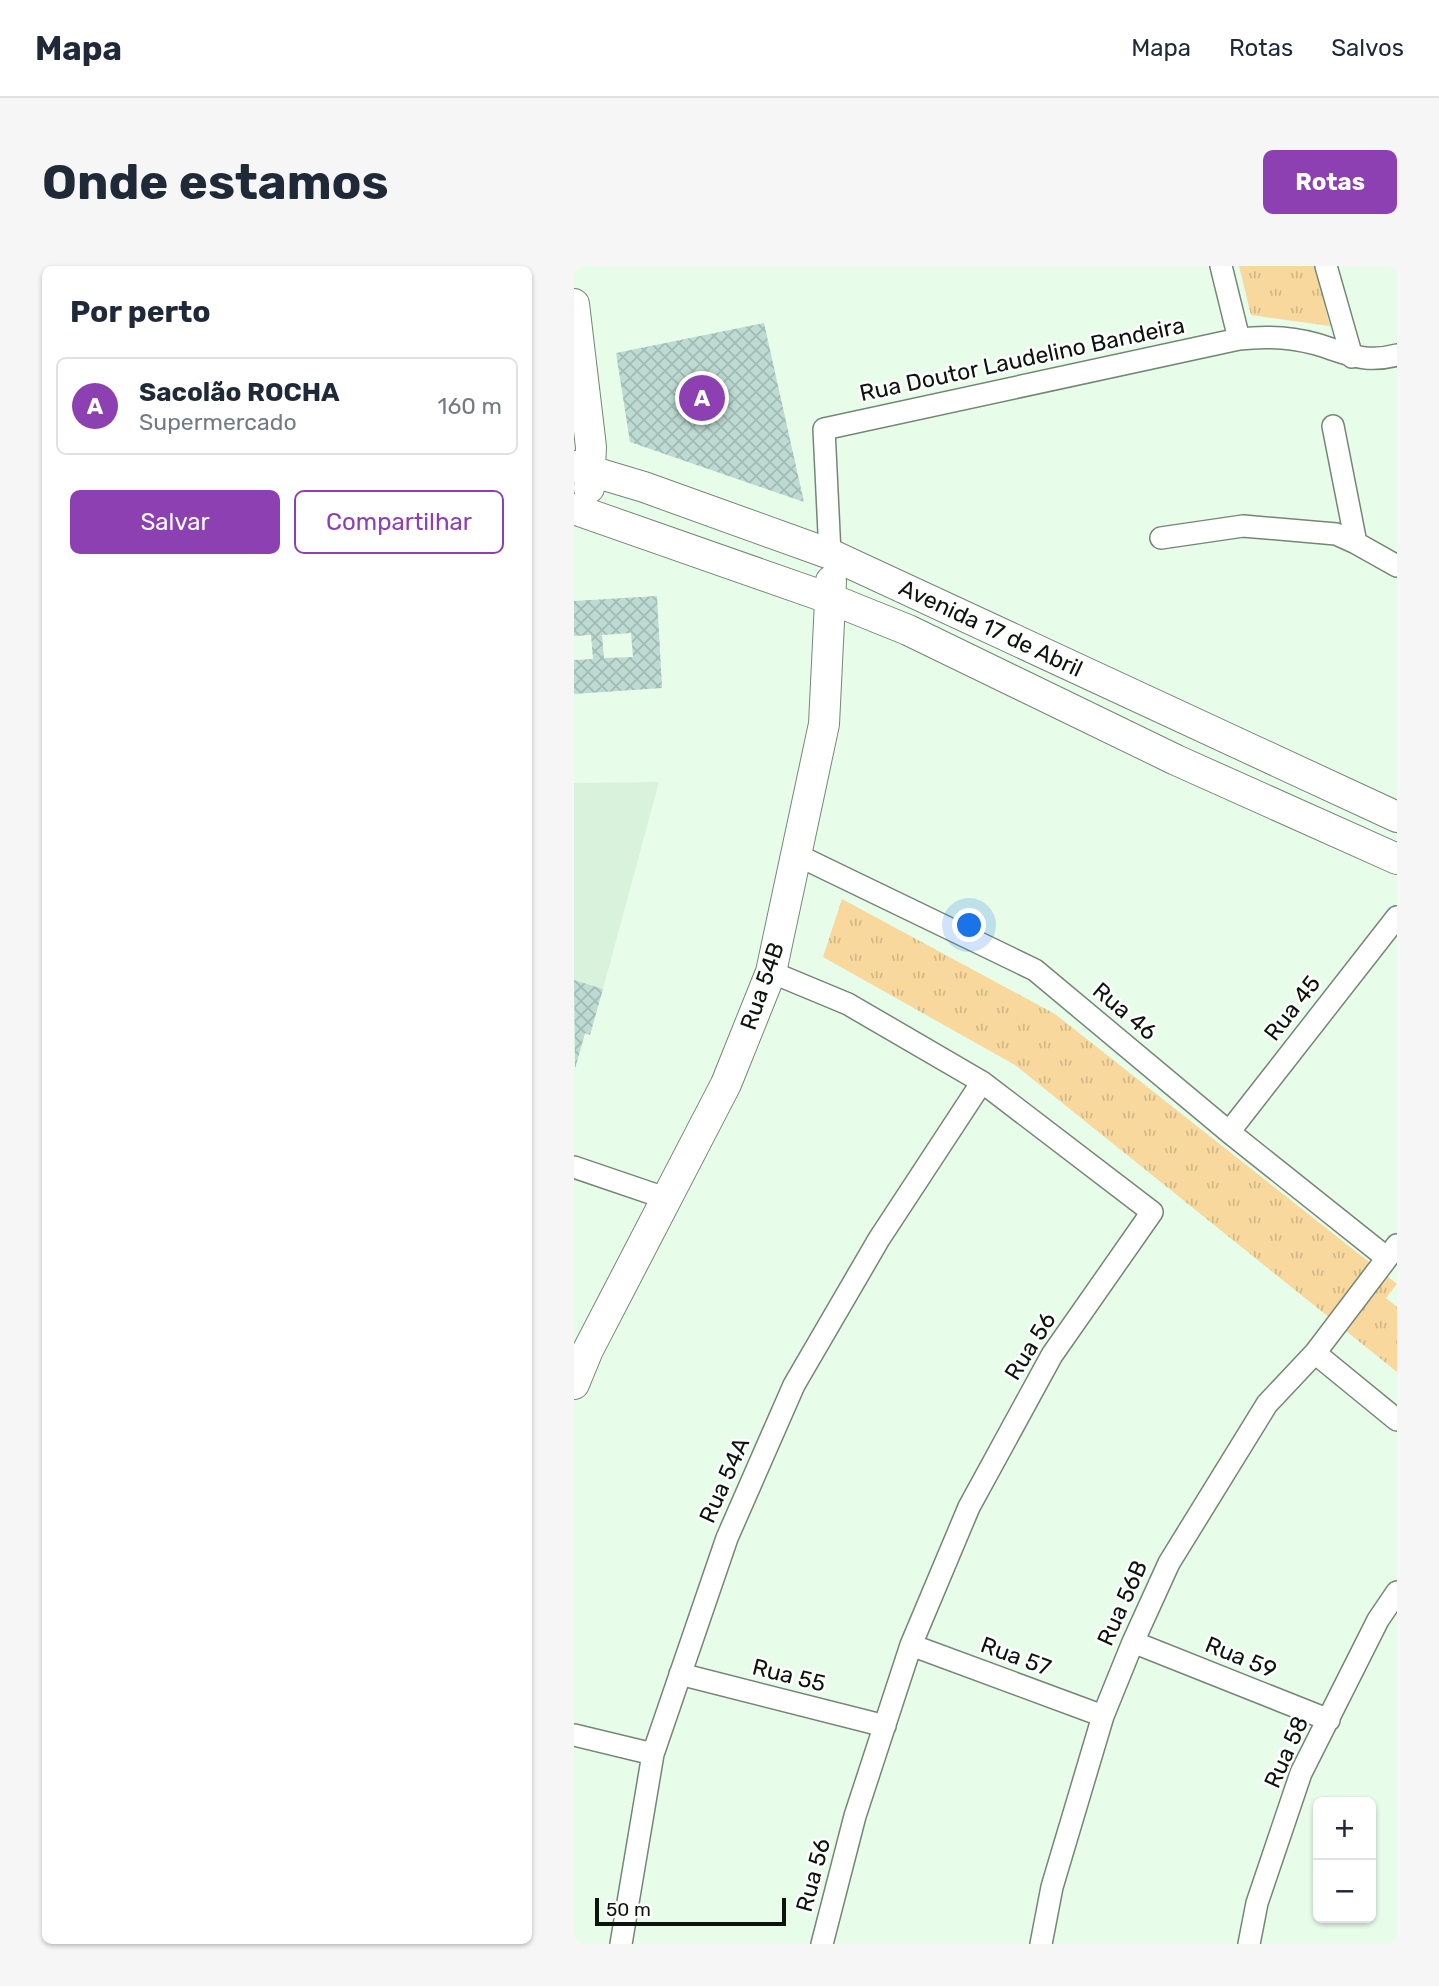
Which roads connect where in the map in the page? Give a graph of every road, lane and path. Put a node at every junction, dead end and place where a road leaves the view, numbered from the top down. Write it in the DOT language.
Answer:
graph roads {
  1 [pos="1221,266"];
  2 [pos="1326,266"];
  3 [pos="574,304"];
  4 [pos="1239,339"];
  5 [pos="1397,355"];
  6 [pos="1352,357"];
  7 [pos="1333,425"];
  8 [pos="582,468"];
  9 [pos="580,511"];
  10 [pos="1160,538"];
  11 [pos="1356,543"];
  12 [pos="830,554"];
  13 [pos="1397,566"];
  14 [pos="831,599"];
  15 [pos="1397,817"];
  16 [pos="797,855"];
  17 [pos="1397,859"];
  18 [pos="1397,917"];
  19 [pos="771,972"];
  20 [pos="982,1082"];
  21 [pos="1228,1132"];
  22 [pos="574,1167"];
  23 [pos="667,1199"];
  24 [pos="1392,1251"];
  25 [pos="1315,1353"];
  26 [pos="574,1384"];
  27 [pos="1397,1420"];
  28 [pos="1397,1592"];
  29 [pos="1133,1642"];
  30 [pos="911,1645"];
  31 [pos="680,1674"];
  32 [pos="1103,1716"];
  33 [pos="1329,1720"];
  34 [pos="885,1726"];
  35 [pos="574,1735"];
  36 [pos="653,1754"];
  37 [pos="621,1944"];
  38 [pos="822,1944"];
  39 [pos="1041,1944"];
  40 [pos="1248,1944"];
  1 -- 4 [label="street"];
  2 -- 6 [label="street"];
  3 -- 8 [label="main road"];
  4 -- 6 [label="street, Rua Doutor Laudelino Bandeira"];
  4 -- 12 [label="street, Rua Doutor Laudelino Bandeira"];
  5 -- 6 [label="street, Rua Doutor Laudelino Bandeira"];
  7 -- 11 [label="street"];
  8 -- 9 [label="main road"];
  8 -- 12 [label="main road, Avenida 17 de Abril"];
  9 -- 14 [label="main road, Avenida 17 de Abril"];
  10 -- 11 [label="street"];
  11 -- 13 [label="street"];
  12 -- 14 [label="main road, Rua 54B"];
  12 -- 15 [label="main road, Avenida 17 de Abril"];
  14 -- 16 [label="main road, Rua 54B"];
  14 -- 17 [label="main road, Avenida 17 de Abril"];
  16 -- 19 [label="main road, Rua 54B"];
  16 -- 21 [label="street, Rua 46"];
  18 -- 21 [label="street, Rua 45"];
  19 -- 20 [label="street, Rua 56"];
  19 -- 23 [label="main road, Rua 54B"];
  20 -- 30 [label="street, Rua 56"];
  20 -- 31 [label="street, Rua 54A"];
  21 -- 24 [label="street, Rua 46"];
  22 -- 23 [label="street"];
  23 -- 26 [label="main road, Rua 54B"];
  24 -- 25 [label="street, Rua 56B"];
  25 -- 27 [label="street"];
  25 -- 29 [label="street, Rua 56B"];
  28 -- 33 [label="street, Rua 58"];
  29 -- 32 [label="street, Rua 56B"];
  29 -- 33 [label="street, Rua 59"];
  30 -- 32 [label="street, Rua 57"];
  30 -- 34 [label="street, Rua 56"];
  31 -- 34 [label="street, Rua 55"];
  31 -- 36 [label="street, Rua 54A"];
  32 -- 39 [label="street, Rua 56B"];
  33 -- 40 [label="street, Rua 58"];
  34 -- 38 [label="street, Rua 56"];
  35 -- 36 [label="street"];
  36 -- 37 [label="street, Rua 54A"];
}
